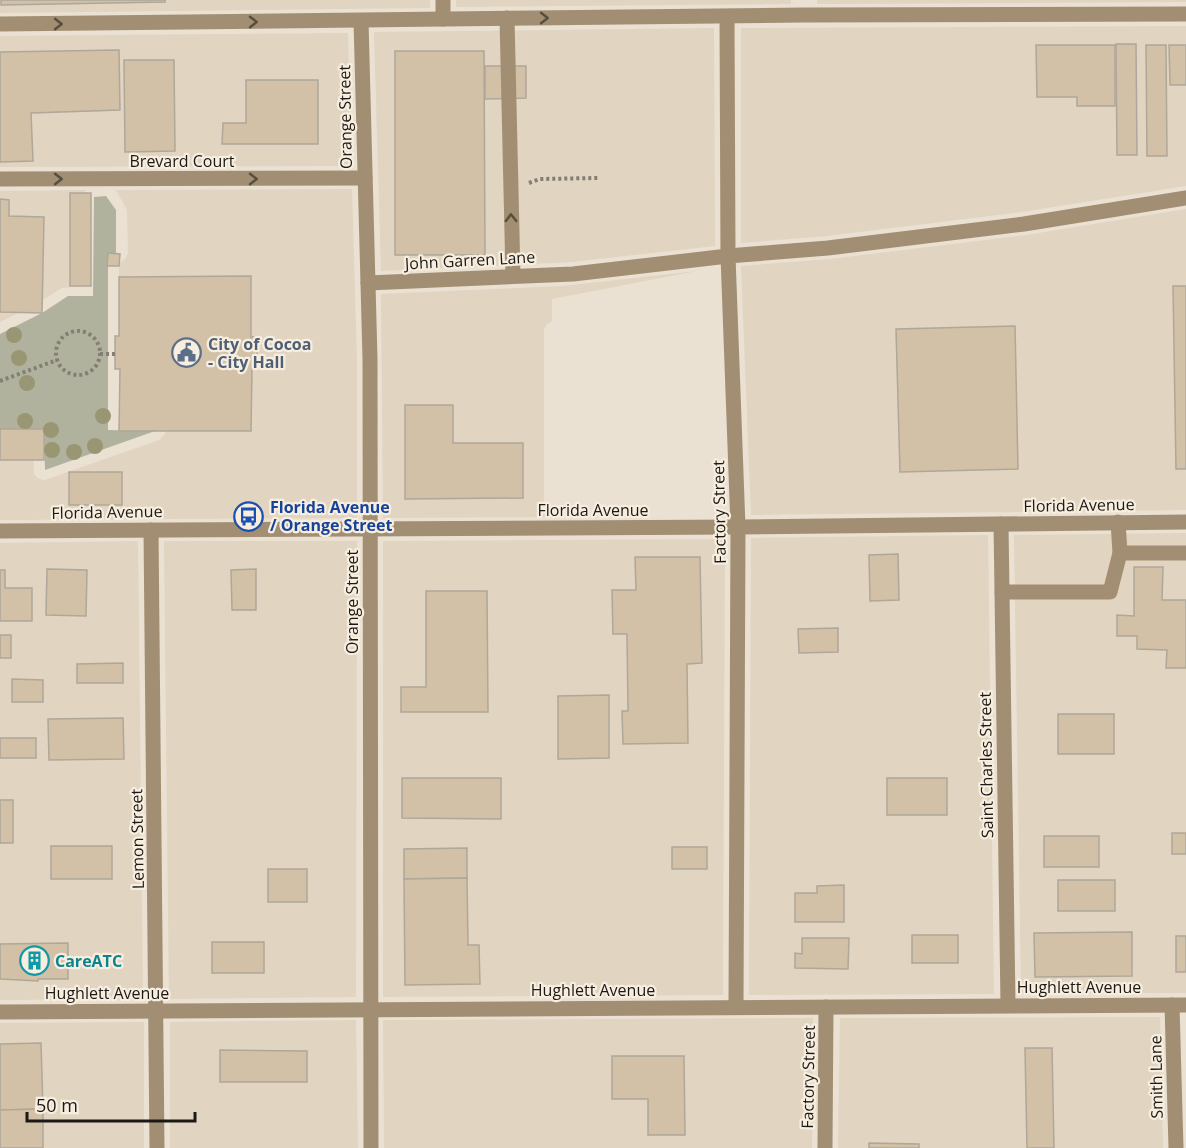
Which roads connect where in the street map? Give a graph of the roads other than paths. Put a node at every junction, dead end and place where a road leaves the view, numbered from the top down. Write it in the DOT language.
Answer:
graph roads {
  1 [pos="443,0"];
  2 [pos="804,8"];
  3 [pos="1186,14"];
  4 [pos="727,17"];
  5 [pos="507,18"];
  6 [pos="443,19"];
  7 [pos="361,21"];
  8 [pos="0,24"];
  9 [pos="365,178"];
  10 [pos="0,179"];
  11 [pos="1186,198"];
  12 [pos="728,256"];
  13 [pos="513,276"];
  14 [pos="368,283"];
  15 [pos="1118,522"];
  16 [pos="1186,522"];
  17 [pos="1001,524"];
  18 [pos="738,527"];
  19 [pos="370,529"];
  20 [pos="151,530"];
  21 [pos="0,531"];
  22 [pos="1120,553"];
  23 [pos="1186,553"];
  24 [pos="1002,592"];
  25 [pos="1008,1005"];
  26 [pos="1179,1005"];
  27 [pos="736,1007"];
  28 [pos="826,1007"];
  29 [pos="370,1009"];
  30 [pos="157,1010"];
  31 [pos="0,1012"];
  32 [pos="157,1148"];
  33 [pos="371,1148"];
  34 [pos="825,1148"];
  35 [pos="1176,1148"];
  1 -- 6 [label="street"];
  2 -- 3 [label="street"];
  2 -- 4 [label="street"];
  5 -- 4 [label="street, one-way"];
  4 -- 12 [label="street, Factory Street"];
  5 -- 6 [label="street"];
  13 -- 5 [label="street, one-way"];
  6 -- 7 [label="street"];
  8 -- 7 [label="street, one-way"];
  7 -- 9 [label="street, Orange Street"];
  10 -- 9 [label="street, Brevard Court, one-way"];
  9 -- 14 [label="street, Orange Street"];
  11 -- 12 [label="street, John Garren Lane"];
  12 -- 13 [label="street, John Garren Lane"];
  12 -- 18 [label="street, Factory Street"];
  13 -- 14 [label="street, John Garren Lane"];
  14 -- 19 [label="street, Orange Street"];
  15 -- 16 [label="street, Florida Avenue"];
  15 -- 17 [label="street, Florida Avenue"];
  15 -- 22 [label="street"];
  17 -- 18 [label="street, Florida Avenue"];
  17 -- 24 [label="street, Saint Charles Street"];
  18 -- 19 [label="street, Florida Avenue"];
  18 -- 27 [label="street, Factory Street"];
  19 -- 20 [label="street, Florida Avenue"];
  19 -- 29 [label="street, Orange Street"];
  20 -- 21 [label="street, Florida Avenue"];
  20 -- 30 [label="street, Lemon Street"];
  22 -- 23 [label="street"];
  22 -- 24 [label="street"];
  24 -- 25 [label="street, Saint Charles Street"];
  25 -- 26 [label="street, Hughlett Avenue"];
  25 -- 28 [label="street, Hughlett Avenue"];
  26 -- 35 [label="street, Smith Lane"];
  27 -- 28 [label="street, Hughlett Avenue"];
  27 -- 29 [label="street, Hughlett Avenue"];
  28 -- 34 [label="street, Factory Street"];
  29 -- 30 [label="street, Hughlett Avenue"];
  29 -- 33 [label="street, Orange Street"];
  30 -- 31 [label="street, Hughlett Avenue"];
  30 -- 32 [label="street, Lemon Street"];
}
